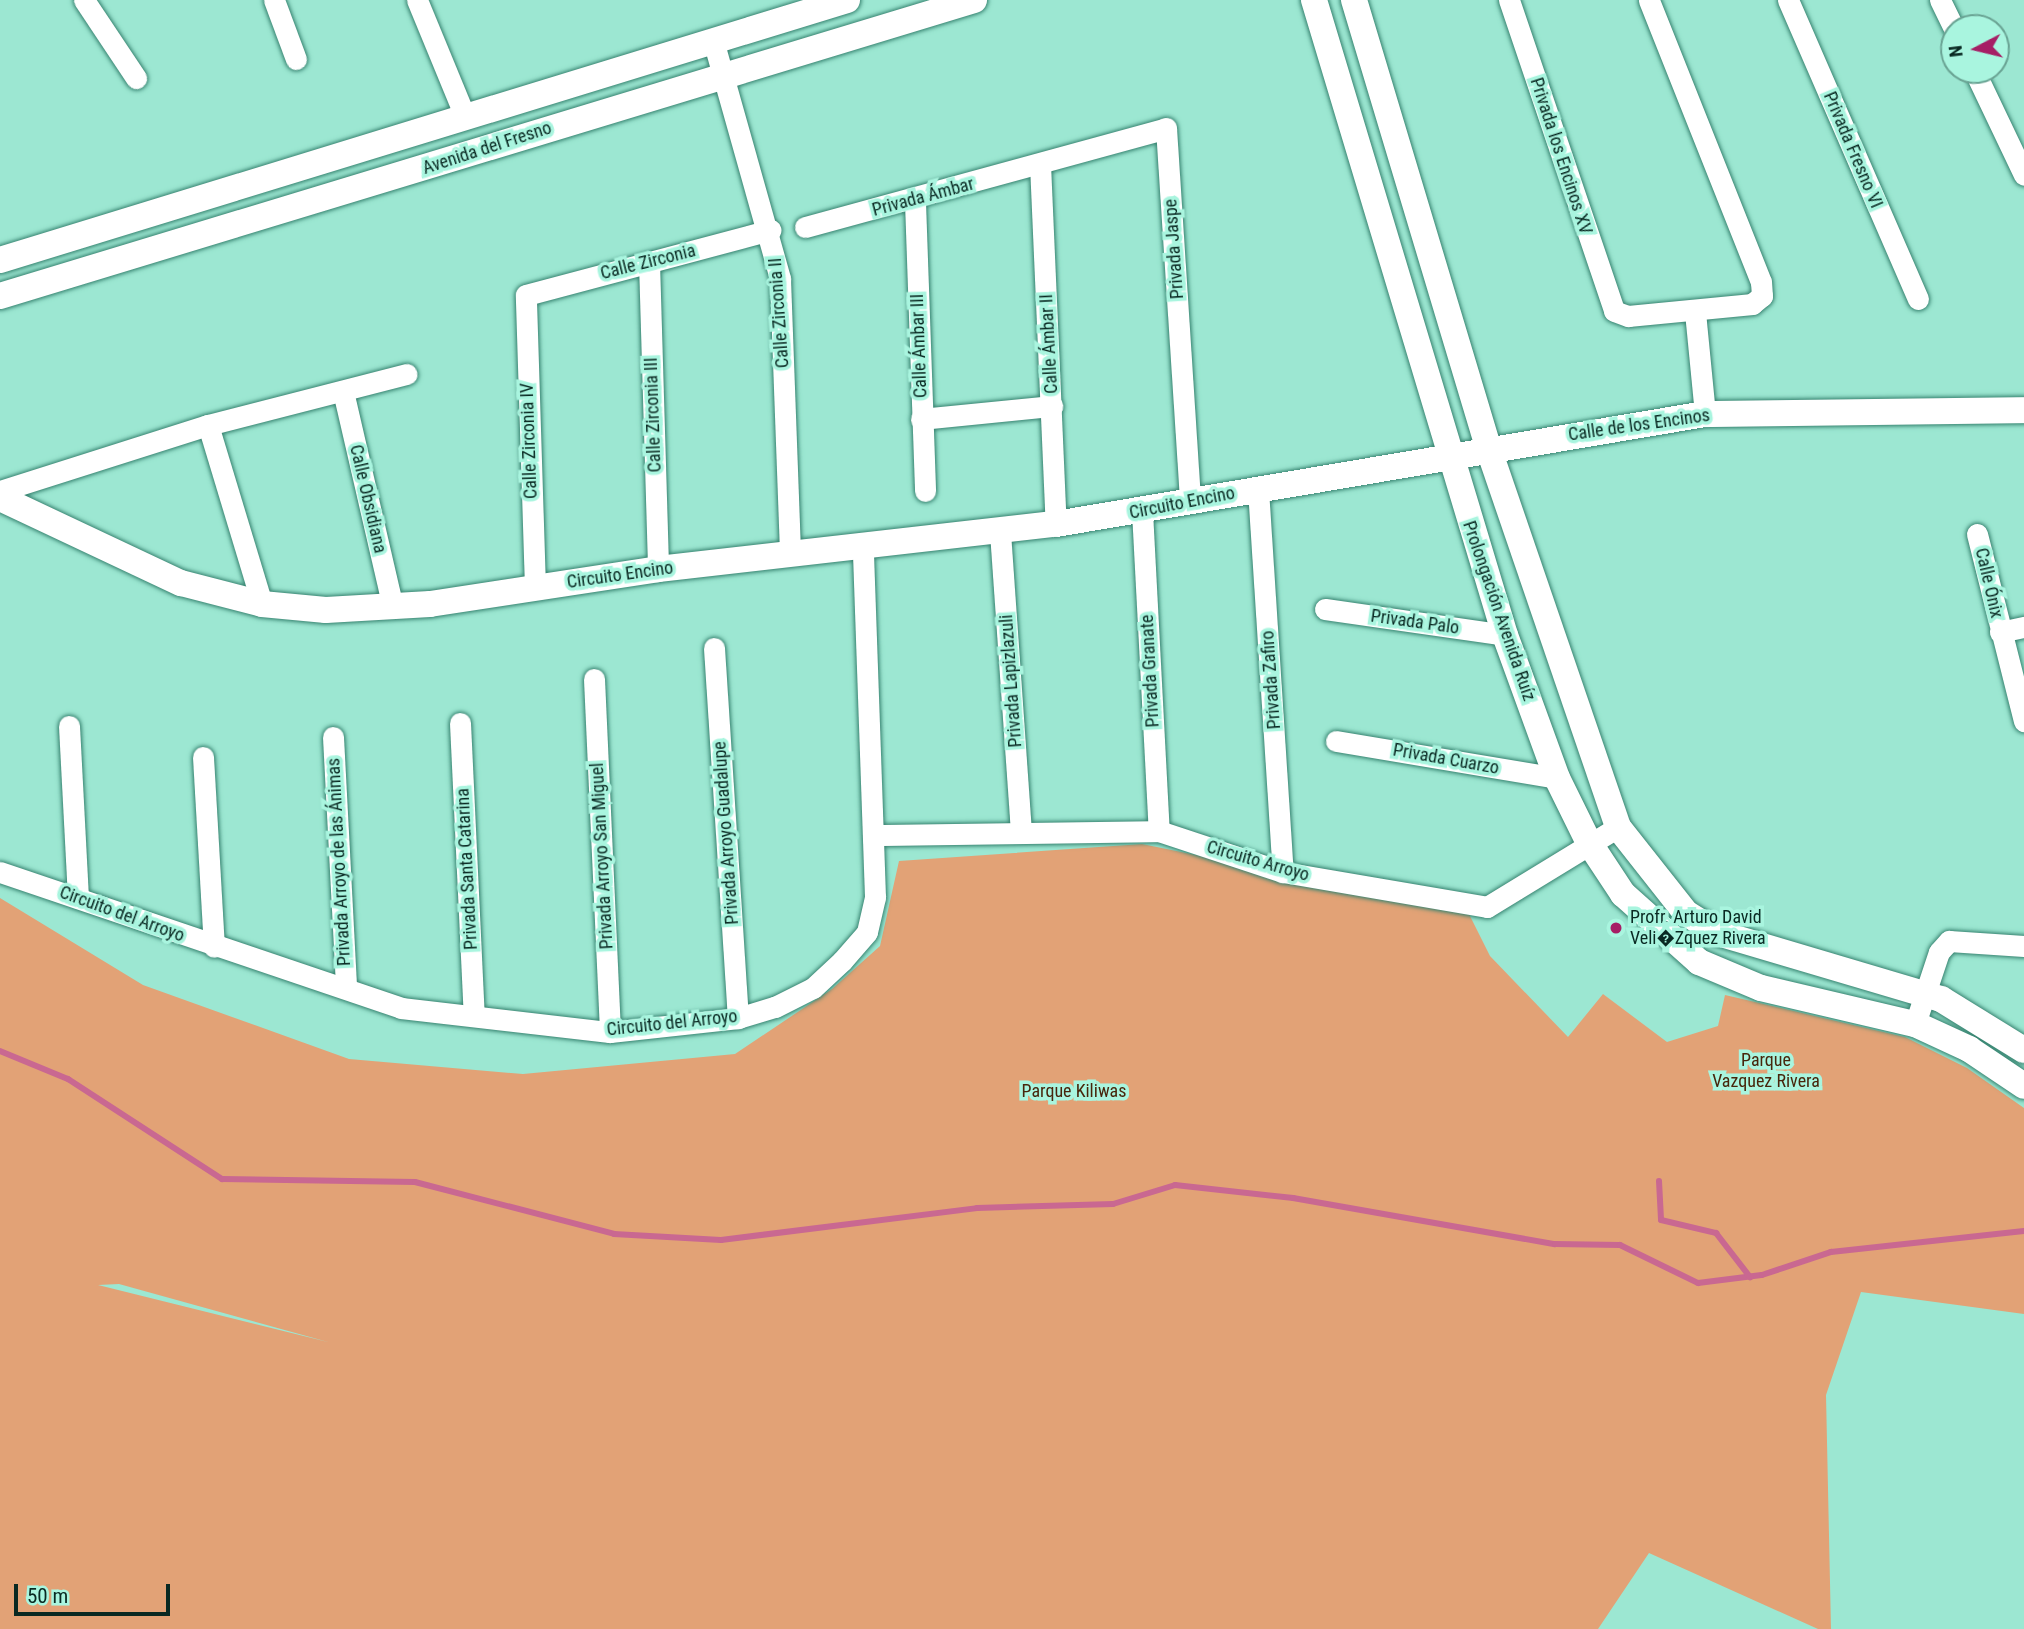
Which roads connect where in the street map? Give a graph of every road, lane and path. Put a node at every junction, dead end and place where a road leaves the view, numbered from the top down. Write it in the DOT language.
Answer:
graph roads {
  1 [pos="84,0"];
  2 [pos="274,0"];
  3 [pos="417,0"];
  4 [pos="847,0"];
  5 [pos="974,0"];
  6 [pos="1314,0"];
  7 [pos="1354,0"];
  8 [pos="1509,0"];
  9 [pos="1649,0"];
  10 [pos="1788,0"];
  11 [pos="713,40"];
  12 [pos="296,59"];
  13 [pos="723,74"];
  14 [pos="136,78"];
  15 [pos="1981,84"];
  16 [pos="464,114"];
  17 [pos="1040,164"];
  18 [pos="2024,175"];
  19 [pos="915,202"];
  20 [pos="805,227"];
  21 [pos="770,230"];
  22 [pos="0,260"];
  23 [pos="649,262"];
  24 [pos="526,295"];
  25 [pos="0,296"];
  26 [pos="1918,299"];
  27 [pos="1695,312"];
  28 [pos="407,374"];
  29 [pos="343,391"];
  30 [pos="1052,406"];
  31 [pos="2024,410"];
  32 [pos="1705,414"];
  33 [pos="921,419"];
  34 [pos="208,425"];
  35 [pos="1488,447"];
  36 [pos="1447,454"];
  37 [pos="1258,489"];
  38 [pos="0,491"];
  39 [pos="925,491"];
  40 [pos="0,498"];
  41 [pos="1190,501"];
  42 [pos="1142,511"];
  43 [pos="1056,524"];
  44 [pos="1000,531"];
  45 [pos="1977,534"];
  46 [pos="863,546"];
  47 [pos="790,553"];
  48 [pos="658,569"];
  49 [pos="534,588"];
  50 [pos="262,604"];
  51 [pos="393,607"];
  52 [pos="1325,609"];
  53 [pos="2024,627"];
  54 [pos="2000,632"];
  55 [pos="1505,635"];
  56 [pos="713,648"];
  57 [pos="594,679"];
  58 [pos="2024,721"];
  59 [pos="460,723"];
  60 [pos="69,726"];
  61 [pos="333,737"];
  62 [pos="1336,741"];
  63 [pos="203,757"];
  64 [pos="1557,778"];
  65 [pos="1618,827"];
  66 [pos="1021,831"];
  67 [pos="1158,831"];
  68 [pos="875,835"];
  69 [pos="1588,841"];
  70 [pos="0,872"];
  71 [pos="1283,872"];
  72 [pos="78,898"];
  73 [pos="2024,946"];
  74 [pos="214,947"];
  75 [pos="346,987"];
  76 [pos="1924,993"];
  77 [pos="474,1016"];
  78 [pos="738,1018"];
  79 [pos="1915,1024"];
  80 [pos="610,1032"];
  81 [pos="2024,1050"];
  82 [pos="2024,1086"];
  1 -- 14 [label="street"];
  2 -- 12 [label="street"];
  3 -- 16 [label="street"];
  4 -- 11 [label="street"];
  5 -- 13 [label="street, Avenida del Fresno"];
  6 -- 36 [label="street, Prolongación Avenida Ruíz"];
  7 -- 35 [label="street"];
  8 -- 27 [label="street, Privada los Encinos XV"];
  9 -- 27 [label="street"];
  10 -- 26 [label="street, Privada Fresno VI"];
  11 -- 13 [label="street, Calle Zirconia II"];
  11 -- 16 [label="street"];
  13 -- 21 [label="street, Calle Zirconia II"];
  13 -- 25 [label="street, Avenida del Fresno"];
  15 -- 18 [label="street"];
  16 -- 22 [label="street"];
  17 -- 19 [label="street, Privada Ámbar"];
  17 -- 30 [label="street, Calle Ámbar II"];
  17 -- 41 [label="street, Privada Jaspe"];
  19 -- 20 [label="street, Privada Ámbar"];
  19 -- 33 [label="street, Calle Ámbar III"];
  21 -- 23 [label="street, Calle Zirconia"];
  21 -- 47 [label="street, Calle Zirconia II"];
  23 -- 24 [label="street, Calle Zirconia"];
  23 -- 48 [label="street, Calle Zirconia III"];
  24 -- 49 [label="street, Calle Zirconia IV"];
  27 -- 32 [label="street"];
  28 -- 29 [label="street"];
  29 -- 34 [label="street"];
  29 -- 51 [label="street, Calle Obsidiana"];
  30 -- 33 [label="street"];
  30 -- 43 [label="street, Calle Ámbar II"];
  31 -- 32 [label="street, Calle de los Encinos"];
  32 -- 35 [label="street, Calle de los Encinos"];
  33 -- 39 [label="street, Calle Ámbar III"];
  34 -- 38 [label="street"];
  34 -- 50 [label="street"];
  35 -- 36 [label="street, Calle de los Encinos"];
  35 -- 65 [label="street"];
  36 -- 37 [label="street, Calle de los Encinos"];
  36 -- 55 [label="street, Prolongación Avenida Ruíz"];
  37 -- 41 [label="street, Circuito Encino"];
  37 -- 71 [label="street, Privada Zafiro"];
  40 -- 50 [label="street, Circuito Encino"];
  41 -- 42 [label="street, Circuito Encino"];
  42 -- 43 [label="street, Circuito Encino"];
  42 -- 67 [label="street, Privada Granate"];
  43 -- 44 [label="street, Circuito Encino"];
  44 -- 46 [label="street, Circuito Encino"];
  44 -- 66 [label="street, Privada Lapizlazuli"];
  45 -- 54 [label="street, Calle Ónix"];
  46 -- 47 [label="street, Circuito Encino"];
  46 -- 68 [label="street, Circuito del Arroyo"];
  47 -- 48 [label="street, Circuito Encino"];
  48 -- 49 [label="street, Circuito Encino"];
  49 -- 51 [label="street, Circuito Encino"];
  50 -- 51 [label="street, Circuito Encino"];
  52 -- 55 [label="street, Privada Palo"];
  53 -- 54 [label="street, Calle Ónix"];
  54 -- 58 [label="street, Calle Ónix"];
  55 -- 64 [label="street, Prolongación Avenida Ruíz"];
  56 -- 78 [label="street, Privada Arroyo Guadalupe"];
  57 -- 80 [label="street, Privada Arroyo San Miguel"];
  59 -- 77 [label="street, Privada Santa Catarina"];
  60 -- 72 [label="street"];
  61 -- 75 [label="street, Privada Arroyo de las Ánimas"];
  62 -- 64 [label="street, Privada Cuarzo"];
  63 -- 74 [label="street"];
  64 -- 69 [label="street, Prolongación Avenida Ruíz"];
  65 -- 69 [label="street, Circuito Arroyo"];
  65 -- 76 [label="street"];
  66 -- 67 [label="street, Circuito Arroyo"];
  66 -- 68 [label="street, Circuito Arroyo"];
  67 -- 71 [label="street, Circuito Arroyo"];
  68 -- 78 [label="street, Circuito del Arroyo"];
  69 -- 71 [label="street, Circuito Arroyo"];
  69 -- 79 [label="street, Prolongación Avenida Ruíz"];
  70 -- 72 [label="street, Circuito del Arroyo"];
  72 -- 74 [label="street, Circuito del Arroyo"];
  73 -- 76 [label="street"];
  74 -- 75 [label="street, Circuito del Arroyo"];
  75 -- 77 [label="street, Circuito del Arroyo"];
  76 -- 79 [label="street"];
  76 -- 81 [label="street"];
  77 -- 80 [label="street, Circuito del Arroyo"];
  78 -- 80 [label="street, Circuito del Arroyo"];
  79 -- 82 [label="street, Prolongación Avenida Ruíz"];
}
